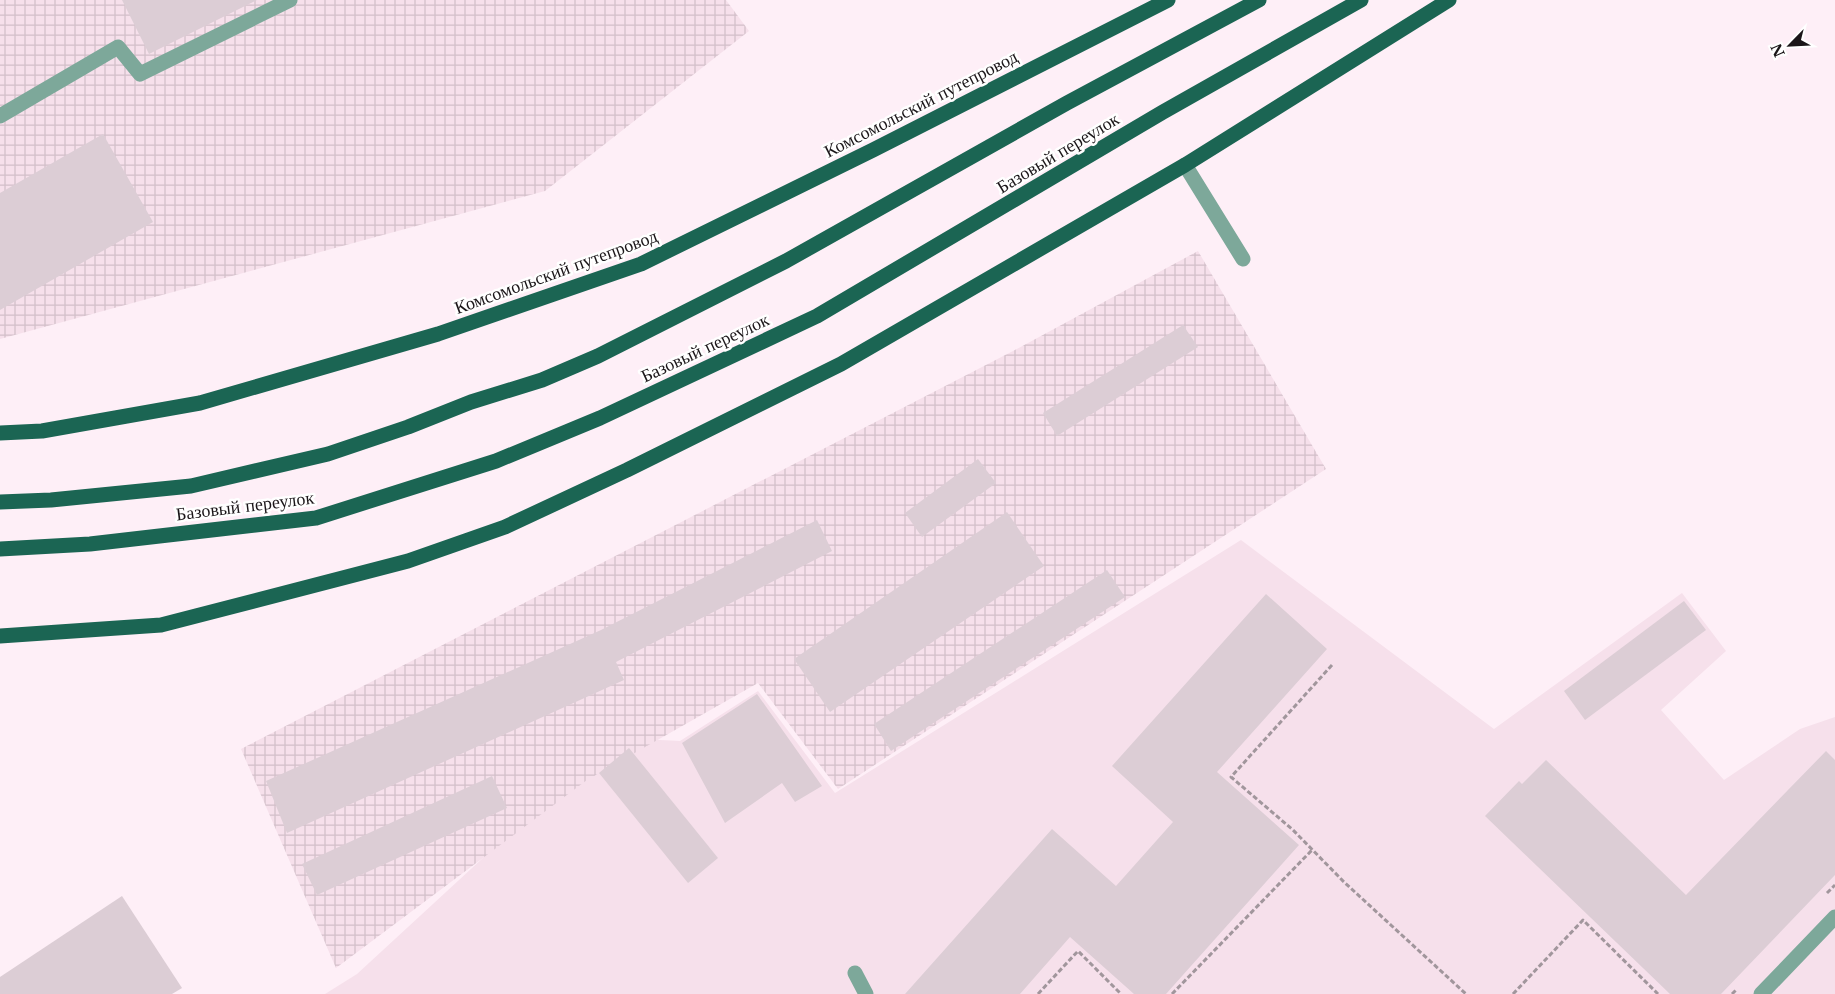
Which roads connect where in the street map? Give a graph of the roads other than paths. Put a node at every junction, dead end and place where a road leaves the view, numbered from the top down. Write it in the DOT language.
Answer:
graph roads {
  1 [pos="290,0"];
  2 [pos="1168,0"];
  3 [pos="1260,0"];
  4 [pos="1361,0"];
  5 [pos="1449,0"];
  6 [pos="0,116"];
  7 [pos="1185,165"];
  8 [pos="1243,259"];
  9 [pos="0,434"];
  10 [pos="0,502"];
  11 [pos="0,549"];
  12 [pos="0,636"];
  13 [pos="1835,916"];
  14 [pos="855,973"];
  15 [pos="866,994"];
  16 [pos="1761,994"];
  1 -- 6 [label="lane"];
  2 -- 9 [label="main road, Комсомольский путепровод"];
  3 -- 10 [label="main road, Базовый переулок"];
  4 -- 11 [label="main road, Базовый переулок"];
  5 -- 7 [label="main road"];
  7 -- 8 [label="lane"];
  7 -- 12 [label="main road"];
  13 -- 16 [label="lane"];
  14 -- 15 [label="lane"];
}
